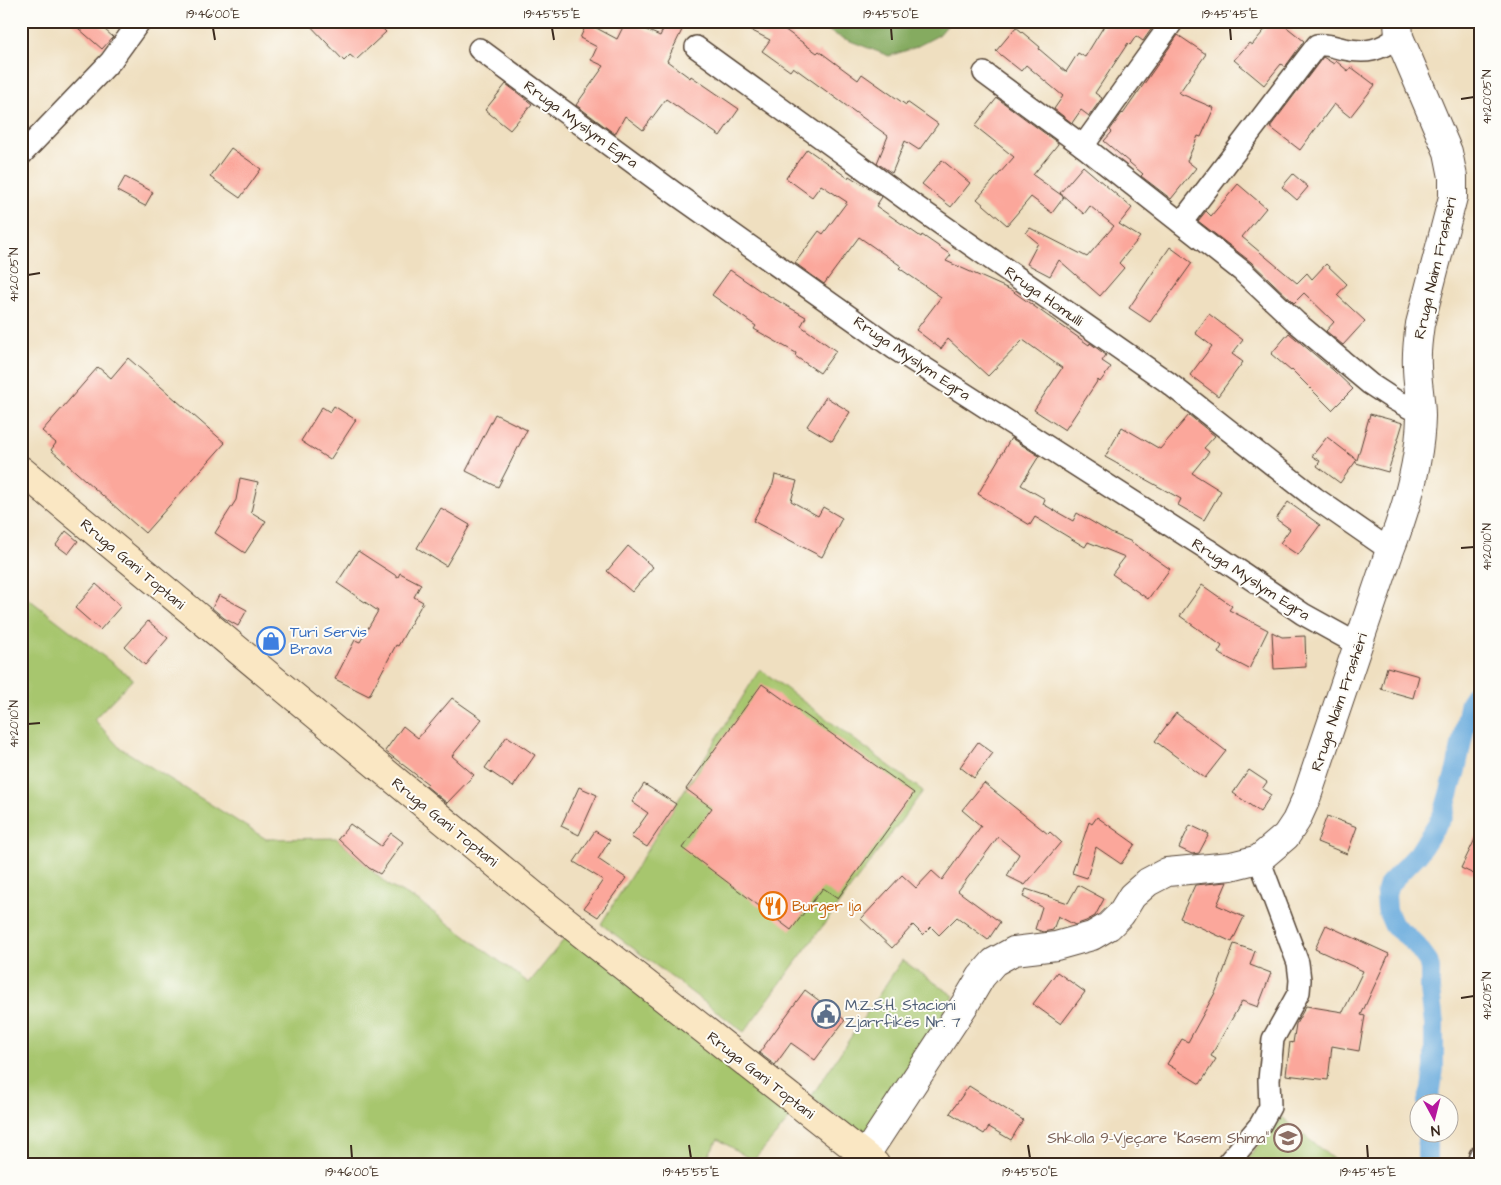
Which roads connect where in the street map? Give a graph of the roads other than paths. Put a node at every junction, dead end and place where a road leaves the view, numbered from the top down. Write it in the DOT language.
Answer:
graph roads {
  1 [pos="140,21"];
  2 [pos="1173,21"];
  3 [pos="1398,29"];
  4 [pos="696,47"];
  5 [pos="479,49"];
  6 [pos="984,73"];
  7 [pos="1084,146"];
  8 [pos="21,155"];
  9 [pos="1181,223"];
  10 [pos="1421,414"];
  11 [pos="21,470"];
  12 [pos="1390,550"];
  13 [pos="1359,645"];
  14 [pos="1259,859"];
  15 [pos="1480,1156"];
  16 [pos="870,1160"];
  17 [pos="1227,1164"];
  18 [pos="1478,1164"];
  1 -- 8 [label="street"];
  2 -- 7 [label="street"];
  3 -- 9 [label="street"];
  3 -- 10 [label="street, Rruga Naim Frashëri"];
  4 -- 12 [label="street, Rruga Homulli"];
  5 -- 13 [label="street, Rruga Myslym Egra"];
  6 -- 7 [label="street"];
  7 -- 9 [label="street"];
  9 -- 10 [label="street"];
  10 -- 12 [label="street, Rruga Naim Frashëri"];
  11 -- 16 [label="main road, Rruga Gani Toptani"];
  12 -- 13 [label="street, Rruga Naim Frashëri"];
  13 -- 14 [label="street, Rruga Naim Frashëri"];
  14 -- 16 [label="street, Rruga Naim Frashëri"];
  14 -- 17 [label="street"];
  15 -- 18 [label="street"];
}
